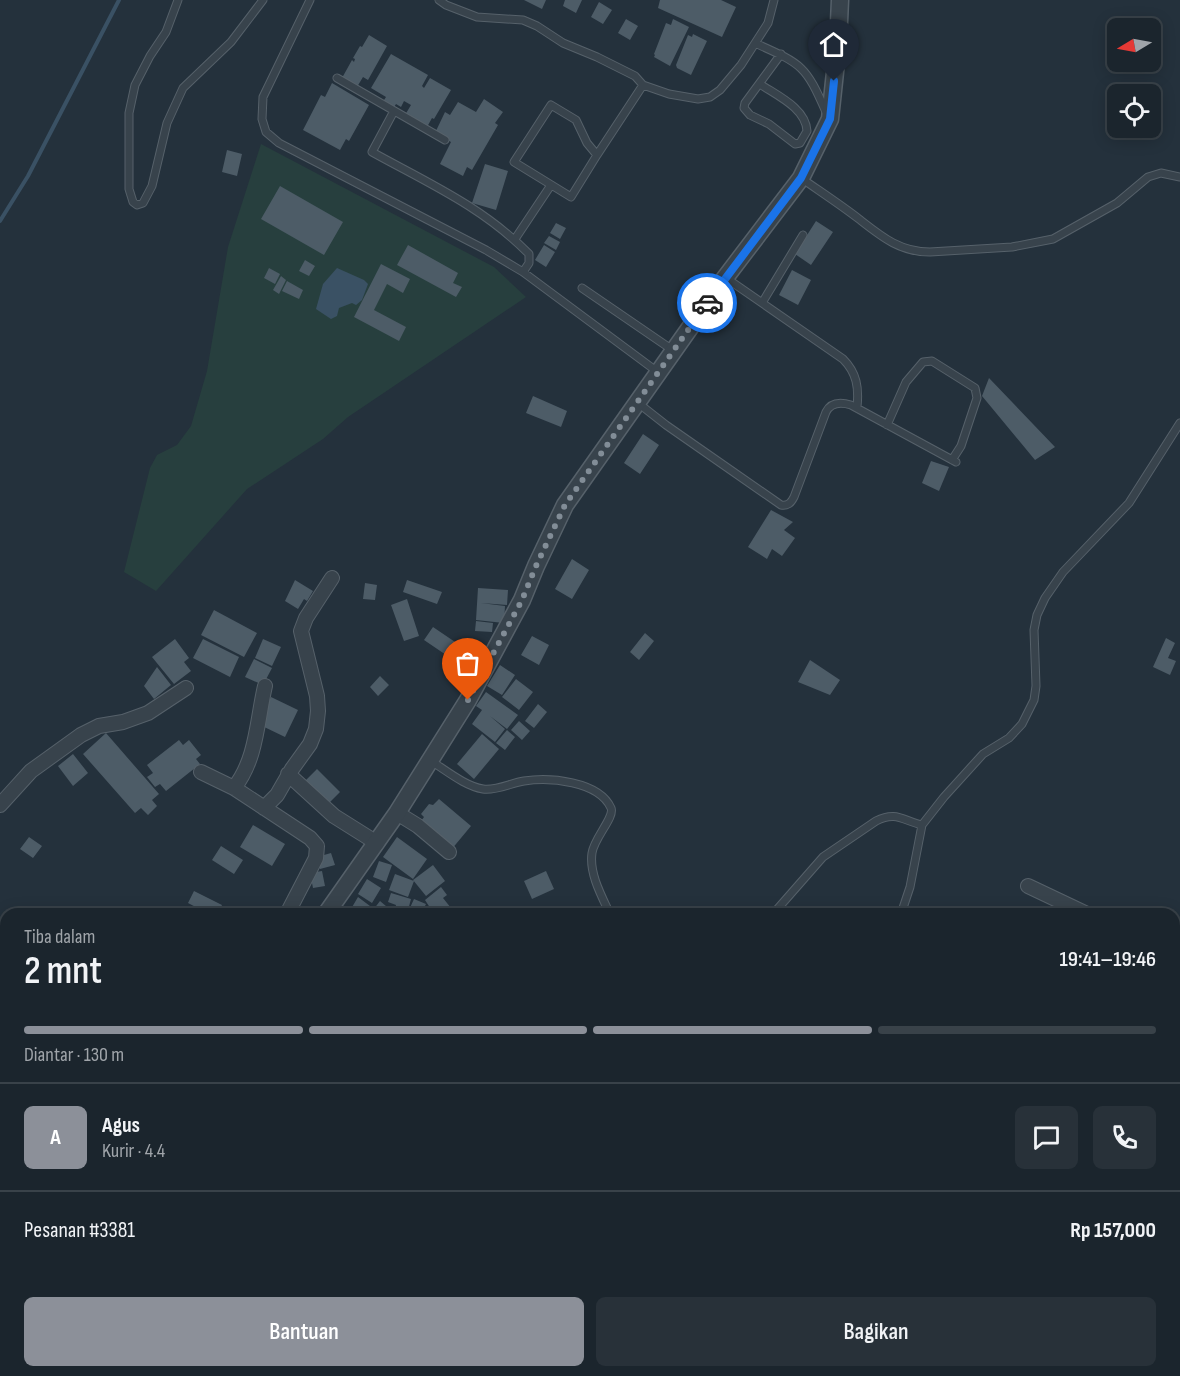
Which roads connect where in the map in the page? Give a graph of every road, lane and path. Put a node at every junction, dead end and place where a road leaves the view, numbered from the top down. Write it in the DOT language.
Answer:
graph roads {
  1 [pos="178,0"];
  2 [pos="263,0"];
  3 [pos="310,0"];
  4 [pos="439,0"];
  5 [pos="774,0"];
  6 [pos="840,0"];
  7 [pos="757,44"];
  8 [pos="781,54"];
  9 [pos="337,78"];
  10 [pos="760,84"];
  11 [pos="643,85"];
  12 [pos="394,111"];
  13 [pos="830,119"];
  14 [pos="445,140"];
  15 [pos="597,155"];
  16 [pos="1180,177"];
  17 [pos="801,178"];
  18 [pos="551,185"];
  19 [pos="803,235"];
  20 [pos="515,239"];
  21 [pos="523,273"];
  22 [pos="725,278"];
  23 [pos="582,288"];
  24 [pos="762,303"];
  25 [pos="674,351"];
  26 [pos="659,373"];
  27 [pos="638,403"];
  28 [pos="856,407"];
  29 [pos="1180,423"];
  30 [pos="887,425"];
  31 [pos="332,578"];
  32 [pos="265,686"];
  33 [pos="186,688"];
  34 [pos="430,761"];
  35 [pos="201,772"];
  36 [pos="288,774"];
  37 [pos="234,788"];
  38 [pos="0,805"];
  39 [pos="264,808"];
  40 [pos="397,813"];
  41 [pos="922,825"];
  42 [pos="377,843"];
  43 [pos="449,852"];
  44 [pos="1028,886"];
  45 [pos="290,908"];
  46 [pos="330,908"];
  47 [pos="607,908"];
  48 [pos="778,908"];
  49 [pos="903,908"];
  50 [pos="1074,908"];
  1 -- 2 [label="lane"];
  3 -- 21 [label="lane"];
  4 -- 11 [label="lane"];
  5 -- 7 [label="lane"];
  6 -- 13 [label="street"];
  7 -- 8 [label="lane"];
  7 -- 11 [label="lane"];
  8 -- 10 [label="lane"];
  8 -- 13 [label="lane"];
  9 -- 12 [label="lane"];
  10 -- 10 [label="lane"];
  11 -- 15 [label="lane"];
  12 -- 14 [label="lane"];
  12 -- 20 [label="lane"];
  13 -- 17 [label="street"];
  15 -- 18 [label="lane"];
  15 -- 18 [label="lane"];
  16 -- 17 [label="lane"];
  17 -- 22 [label="street"];
  18 -- 20 [label="lane"];
  19 -- 24 [label="lane"];
  20 -- 21 [label="lane"];
  21 -- 26 [label="lane"];
  22 -- 24 [label="lane"];
  22 -- 25 [label="street"];
  23 -- 25 [label="lane"];
  24 -- 28 [label="lane"];
  25 -- 26 [label="street"];
  26 -- 27 [label="street"];
  27 -- 28 [label="lane"];
  27 -- 34 [label="street"];
  28 -- 30 [label="lane"];
  29 -- 41 [label="lane"];
  30 -- 30 [label="lane"];
  31 -- 36 [label="street"];
  32 -- 37 [label="street"];
  33 -- 38 [label="street"];
  34 -- 40 [label="street"];
  34 -- 47 [label="lane"];
  35 -- 37 [label="street"];
  36 -- 39 [label="street"];
  36 -- 42 [label="street"];
  37 -- 39 [label="street"];
  39 -- 45 [label="street"];
  40 -- 42 [label="street"];
  40 -- 43 [label="street"];
  41 -- 48 [label="lane"];
  41 -- 49 [label="lane"];
  42 -- 46 [label="street"];
  44 -- 50 [label="street"];
}
